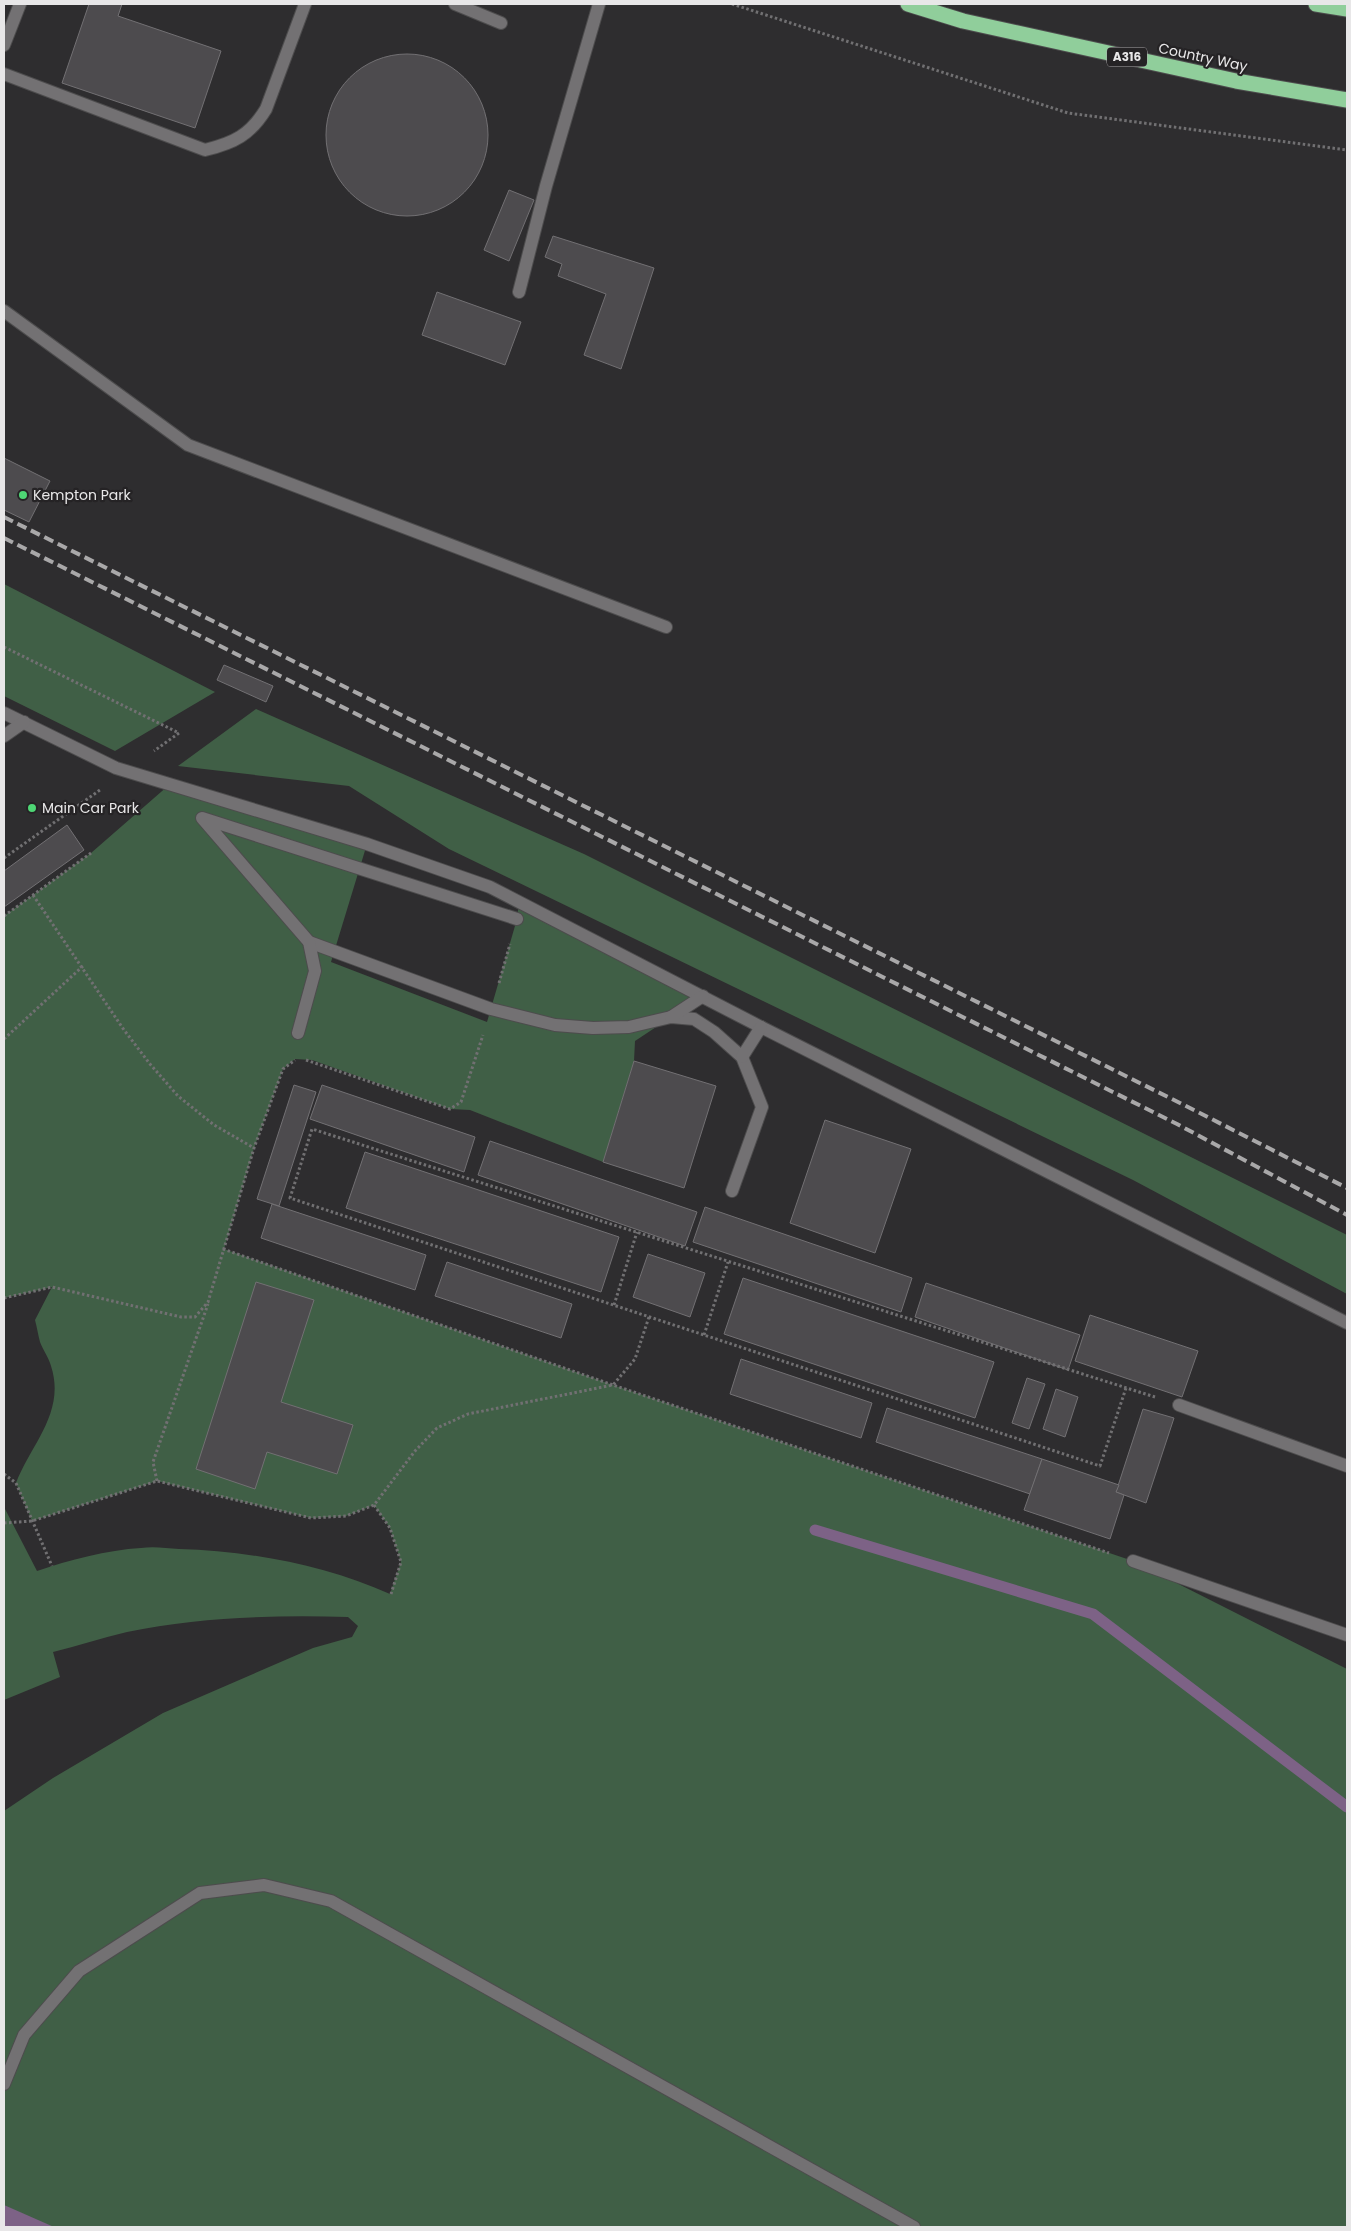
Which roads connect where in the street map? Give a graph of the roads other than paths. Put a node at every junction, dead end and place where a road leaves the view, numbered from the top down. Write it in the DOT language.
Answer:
graph roads {
  1 [pos="20,4"];
  2 [pos="305,4"];
  3 [pos="455,4"];
  4 [pos="599,4"];
  5 [pos="908,4"];
  6 [pos="1316,4"];
  7 [pos="1347,9"];
  8 [pos="501,23"];
  9 [pos="4,45"];
  10 [pos="4,74"];
  11 [pos="1347,100"];
  12 [pos="519,292"];
  13 [pos="4,310"];
  14 [pos="666,627"];
  15 [pos="4,712"];
  16 [pos="24,722"];
  17 [pos="4,736"];
  18 [pos="518,919"];
  19 [pos="309,942"];
  20 [pos="703,996"];
  21 [pos="671,1018"];
  22 [pos="761,1027"];
  23 [pos="298,1033"];
  24 [pos="742,1057"];
  25 [pos="732,1191"];
  26 [pos="1347,1323"];
  27 [pos="1179,1405"];
  28 [pos="1347,1466"];
  29 [pos="1133,1561"];
  30 [pos="1347,1635"];
  31 [pos="4,2084"];
  32 [pos="914,2227"];
  1 -- 9 [label="lane"];
  2 -- 10 [label="lane"];
  3 -- 8 [label="lane"];
  4 -- 12 [label="lane"];
  5 -- 11 [label="highway, Country Way / A316"];
  6 -- 7 [label="highway"];
  13 -- 14 [label="lane"];
  15 -- 16 [label="lane"];
  16 -- 17 [label="lane"];
  16 -- 20 [label="lane"];
  18 -- 19 [label="lane"];
  19 -- 21 [label="lane"];
  19 -- 23 [label="lane"];
  20 -- 21 [label="lane"];
  20 -- 22 [label="lane"];
  21 -- 24 [label="lane"];
  22 -- 24 [label="lane"];
  22 -- 26 [label="lane"];
  24 -- 25 [label="lane"];
  27 -- 28 [label="lane"];
  29 -- 30 [label="lane"];
  31 -- 32 [label="lane"];
}
